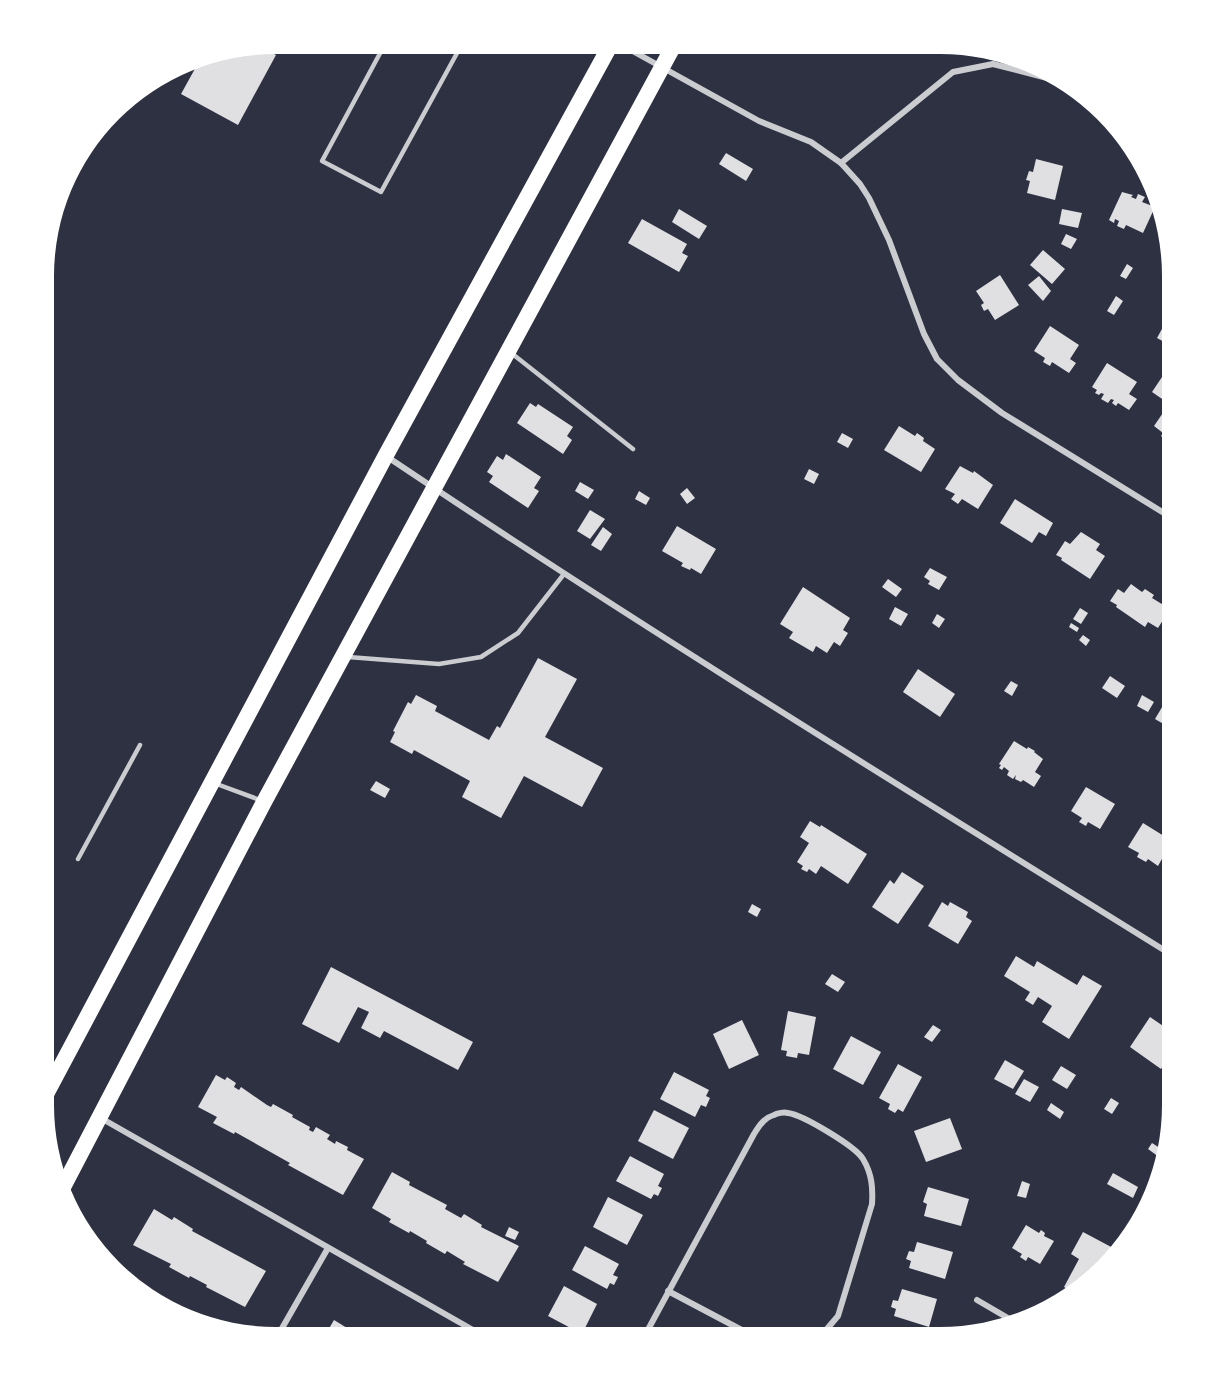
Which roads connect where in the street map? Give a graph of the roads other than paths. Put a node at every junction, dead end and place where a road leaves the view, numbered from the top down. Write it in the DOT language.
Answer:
graph roads {
  1 [pos="380,54"];
  2 [pos="457,54"];
  3 [pos="606,54"];
  4 [pos="637,54"];
  5 [pos="669,54"];
  6 [pos="661,68"];
  7 [pos="1035,76"];
  8 [pos="841,163"];
  9 [pos="508,351"];
  10 [pos="633,449"];
  11 [pos="386,455"];
  12 [pos="434,488"];
  13 [pos="1162,512"];
  14 [pos="564,574"];
  15 [pos="342,656"];
  16 [pos="140,745"];
  17 [pos="212,782"];
  18 [pos="264,802"];
  19 [pos="78,859"];
  20 [pos="1162,949"];
  21 [pos="54,1069"];
  22 [pos="99,1117"];
  23 [pos="67,1179"];
  24 [pos="328,1248"];
  25 [pos="668,1291"];
  26 [pos="977,1300"];
  27 [pos="1006,1317"];
  28 [pos="283,1327"];
  29 [pos="468,1327"];
  30 [pos="649,1327"];
  31 [pos="736,1327"];
  32 [pos="829,1327"];
  1 -- 2 [label="lane"];
  3 -- 11 [label="highway"];
  4 -- 6 [label="street"];
  5 -- 6 [label="highway"];
  6 -- 8 [label="street"];
  6 -- 9 [label="highway"];
  7 -- 8 [label="street"];
  8 -- 13 [label="street"];
  9 -- 10 [label="lane"];
  9 -- 12 [label="highway"];
  11 -- 12 [label="street"];
  11 -- 17 [label="highway"];
  12 -- 14 [label="street"];
  12 -- 15 [label="highway"];
  14 -- 15 [label="lane"];
  14 -- 20 [label="street"];
  15 -- 18 [label="highway"];
  16 -- 19 [label="lane"];
  17 -- 18 [label="lane"];
  17 -- 21 [label="highway"];
  18 -- 22 [label="highway"];
  22 -- 23 [label="highway"];
  22 -- 24 [label="street"];
  24 -- 28 [label="street"];
  24 -- 29 [label="street"];
  25 -- 30 [label="street"];
  25 -- 31 [label="street"];
  25 -- 32 [label="street"];
  26 -- 27 [label="street"];
}
